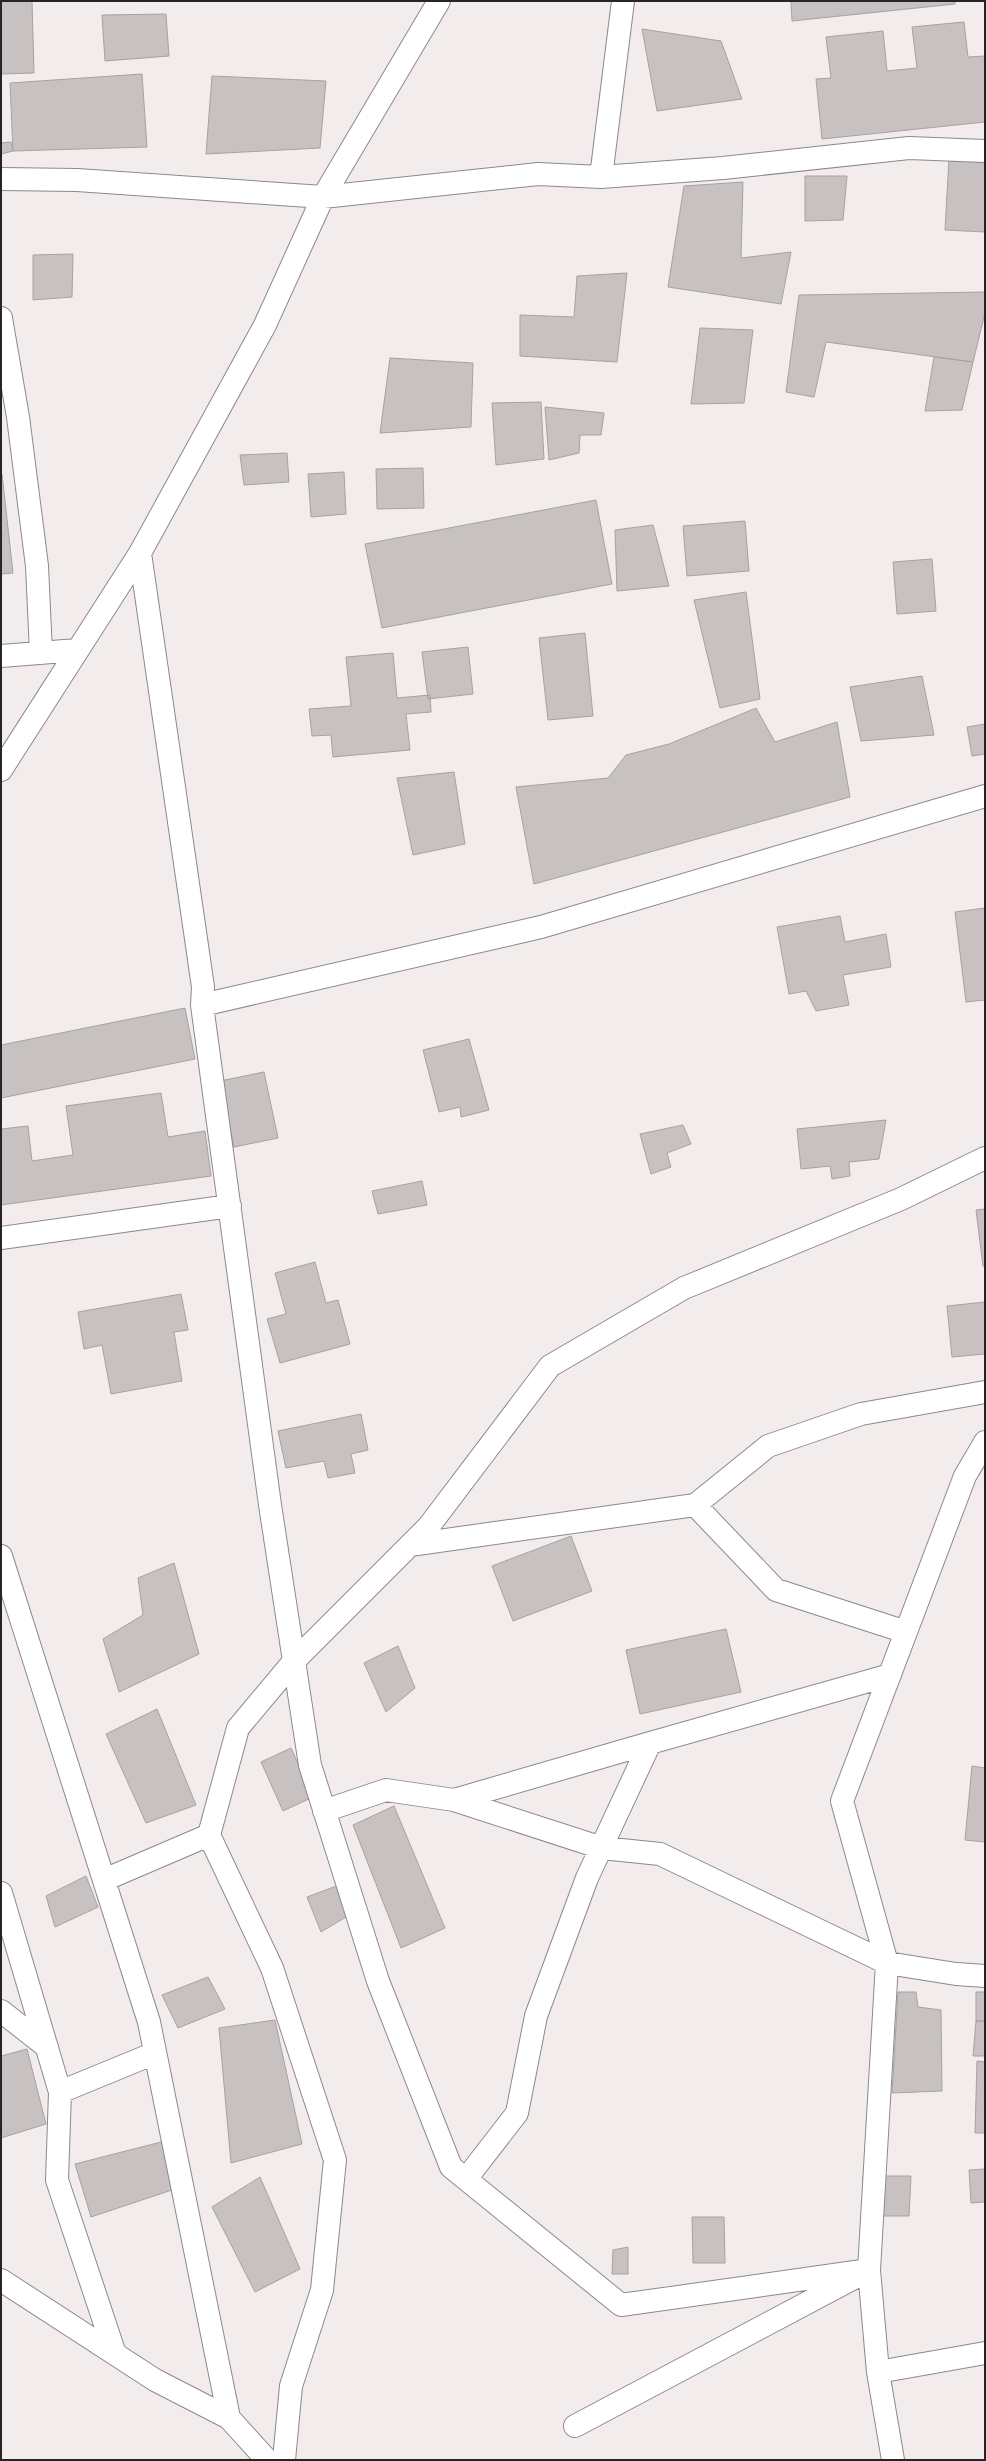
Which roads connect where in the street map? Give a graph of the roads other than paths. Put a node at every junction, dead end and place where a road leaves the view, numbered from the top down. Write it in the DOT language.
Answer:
graph roads {
  1 [pos="439,1"];
  2 [pos="623,1"];
  3 [pos="985,151"];
  4 [pos="601,177"];
  5 [pos="1,179"];
  6 [pos="323,197"];
  7 [pos="1,318"];
  8 [pos="140,553"];
  9 [pos="77,650"];
  10 [pos="41,653"];
  11 [pos="1,656"];
  12 [pos="1,770"];
  13 [pos="985,796"];
  14 [pos="202,1005"];
  15 [pos="985,1158"];
  16 [pos="230,1206"];
  17 [pos="1,1238"];
  18 [pos="985,1392"];
  19 [pos="985,1442"];
  20 [pos="695,1505"];
  21 [pos="410,1545"];
  22 [pos="1,1556"];
  23 [pos="906,1632"];
  24 [pos="294,1661"];
  25 [pos="890,1675"];
  26 [pos="650,1743"];
  27 [pos="454,1800"];
  28 [pos="324,1811"];
  29 [pos="208,1835"];
  30 [pos="602,1848"];
  31 [pos="104,1880"];
  32 [pos="1,1893"];
  33 [pos="887,1963"];
  34 [pos="985,1976"];
  35 [pos="1,2011"];
  36 [pos="47,2047"];
  37 [pos="156,2053"];
  38 [pos="60,2092"];
  39 [pos="466,2178"];
  40 [pos="869,2270"];
  41 [pos="1,2280"];
  42 [pos="985,2353"];
  43 [pos="115,2354"];
  44 [pos="878,2372"];
  45 [pos="229,2418"];
  46 [pos="574,2426"];
  47 [pos="267,2460"];
  48 [pos="284,2460"];
  49 [pos="893,2460"];
  1 -- 6 [label="street"];
  2 -- 4 [label="street"];
  3 -- 4 [label="street"];
  4 -- 6 [label="street"];
  5 -- 6 [label="street"];
  6 -- 8 [label="street"];
  7 -- 10 [label="street"];
  8 -- 9 [label="street"];
  8 -- 14 [label="street"];
  9 -- 10 [label="street"];
  9 -- 12 [label="street"];
  10 -- 11 [label="street"];
  13 -- 14 [label="street"];
  14 -- 16 [label="street"];
  15 -- 21 [label="street"];
  16 -- 17 [label="street"];
  16 -- 24 [label="street"];
  18 -- 20 [label="street"];
  19 -- 23 [label="street"];
  20 -- 21 [label="street"];
  20 -- 23 [label="street"];
  21 -- 24 [label="street"];
  22 -- 31 [label="street"];
  23 -- 25 [label="street"];
  24 -- 28 [label="street"];
  24 -- 29 [label="street"];
  25 -- 26 [label="street"];
  25 -- 33 [label="street"];
  26 -- 27 [label="street"];
  26 -- 30 [label="street"];
  27 -- 28 [label="street"];
  27 -- 30 [label="street"];
  28 -- 39 [label="street"];
  29 -- 31 [label="street"];
  29 -- 48 [label="street"];
  30 -- 33 [label="street"];
  30 -- 39 [label="street"];
  31 -- 37 [label="street"];
  32 -- 36 [label="street"];
  33 -- 34 [label="street"];
  33 -- 40 [label="street"];
  35 -- 36 [label="street"];
  36 -- 38 [label="street"];
  37 -- 38 [label="street"];
  37 -- 45 [label="street"];
  38 -- 43 [label="street"];
  39 -- 40 [label="street"];
  40 -- 44 [label="street"];
  40 -- 46 [label="street"];
  41 -- 43 [label="street"];
  42 -- 44 [label="street"];
  43 -- 45 [label="street"];
  44 -- 49 [label="street"];
  45 -- 47 [label="street"];
}
